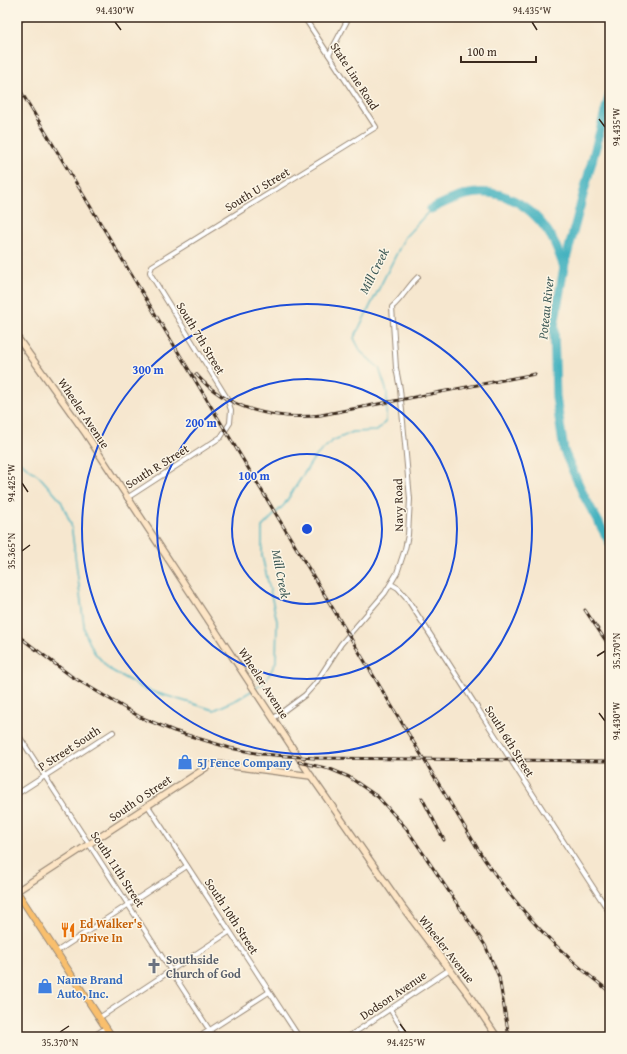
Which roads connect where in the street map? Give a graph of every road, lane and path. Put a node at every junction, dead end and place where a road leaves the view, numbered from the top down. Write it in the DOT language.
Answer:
graph roads {
  1 [pos="23,17"];
  2 [pos="304,17"];
  3 [pos="349,17"];
  4 [pos="17,21"];
  5 [pos="329,55"];
  6 [pos="376,127"];
  7 [pos="150,269"];
  8 [pos="418,277"];
  9 [pos="17,337"];
  10 [pos="231,419"];
  11 [pos="127,498"];
  12 [pos="391,584"];
  13 [pos="274,718"];
  14 [pos="113,732"];
  15 [pos="17,733"];
  16 [pos="311,776"];
  17 [pos="44,777"];
  18 [pos="17,794"];
  19 [pos="148,806"];
  20 [pos="90,844"];
  21 [pos="187,866"];
  22 [pos="17,892"];
  23 [pos="129,904"];
  24 [pos="610,913"];
  25 [pos="229,932"];
  26 [pos="56,952"];
  27 [pos="450,969"];
  28 [pos="170,971"];
  29 [pos="269,992"];
  30 [pos="390,1009"];
  31 [pos="99,1018"];
  32 [pos="106,1028"];
  33 [pos="209,1030"];
  34 [pos="92,1037"];
  35 [pos="112,1037"];
  36 [pos="199,1037"];
  37 [pos="214,1037"];
  38 [pos="299,1037"];
  39 [pos="348,1037"];
  40 [pos="407,1037"];
  41 [pos="497,1037"];
  1 -- 4 [label="main road"];
  2 -- 5 [label="street, State Line Road"];
  3 -- 5 [label="street"];
  5 -- 6 [label="street, State Line Road"];
  6 -- 7 [label="street, South U Street"];
  7 -- 10 [label="street, South 7th Street"];
  8 -- 12 [label="street, Navy Road"];
  9 -- 11 [label="main road, Wheeler Avenue"];
  10 -- 11 [label="street, South R Street"];
  11 -- 13 [label="main road, Wheeler Avenue"];
  12 -- 13 [label="street, Navy Road"];
  12 -- 24 [label="street, South 6th Street"];
  13 -- 16 [label="main road, Wheeler Avenue"];
  14 -- 17 [label="street, P Street South"];
  15 -- 17 [label="street, South 11th Street"];
  16 -- 19 [label="main road, South O Street"];
  16 -- 27 [label="main road, Wheeler Avenue"];
  17 -- 18 [label="street, P Street South"];
  17 -- 20 [label="street, South 11th Street"];
  19 -- 20 [label="main road, South O Street"];
  19 -- 21 [label="street, South 10th Street"];
  20 -- 22 [label="main road, South O Street"];
  20 -- 23 [label="street, South 11th Street"];
  21 -- 23 [label="street"];
  21 -- 25 [label="street, South 10th Street"];
  22 -- 26 [label="main road"];
  23 -- 26 [label="street"];
  23 -- 28 [label="street, South 11th Street"];
  25 -- 28 [label="street"];
  25 -- 29 [label="street, South 10th Street"];
  26 -- 31 [label="main road"];
  27 -- 30 [label="street, Dodson Avenue"];
  27 -- 41 [label="main road, Wheeler Avenue"];
  28 -- 31 [label="street"];
  28 -- 33 [label="street, South 11th Street"];
  29 -- 33 [label="street"];
  29 -- 38 [label="street, South 10th Street"];
  30 -- 39 [label="street, Dodson Avenue"];
  30 -- 40 [label="street"];
  31 -- 32 [label="main road"];
  32 -- 34 [label="street"];
  32 -- 35 [label="main road"];
  33 -- 36 [label="street"];
  33 -- 37 [label="street, South 11th Street"];
}
